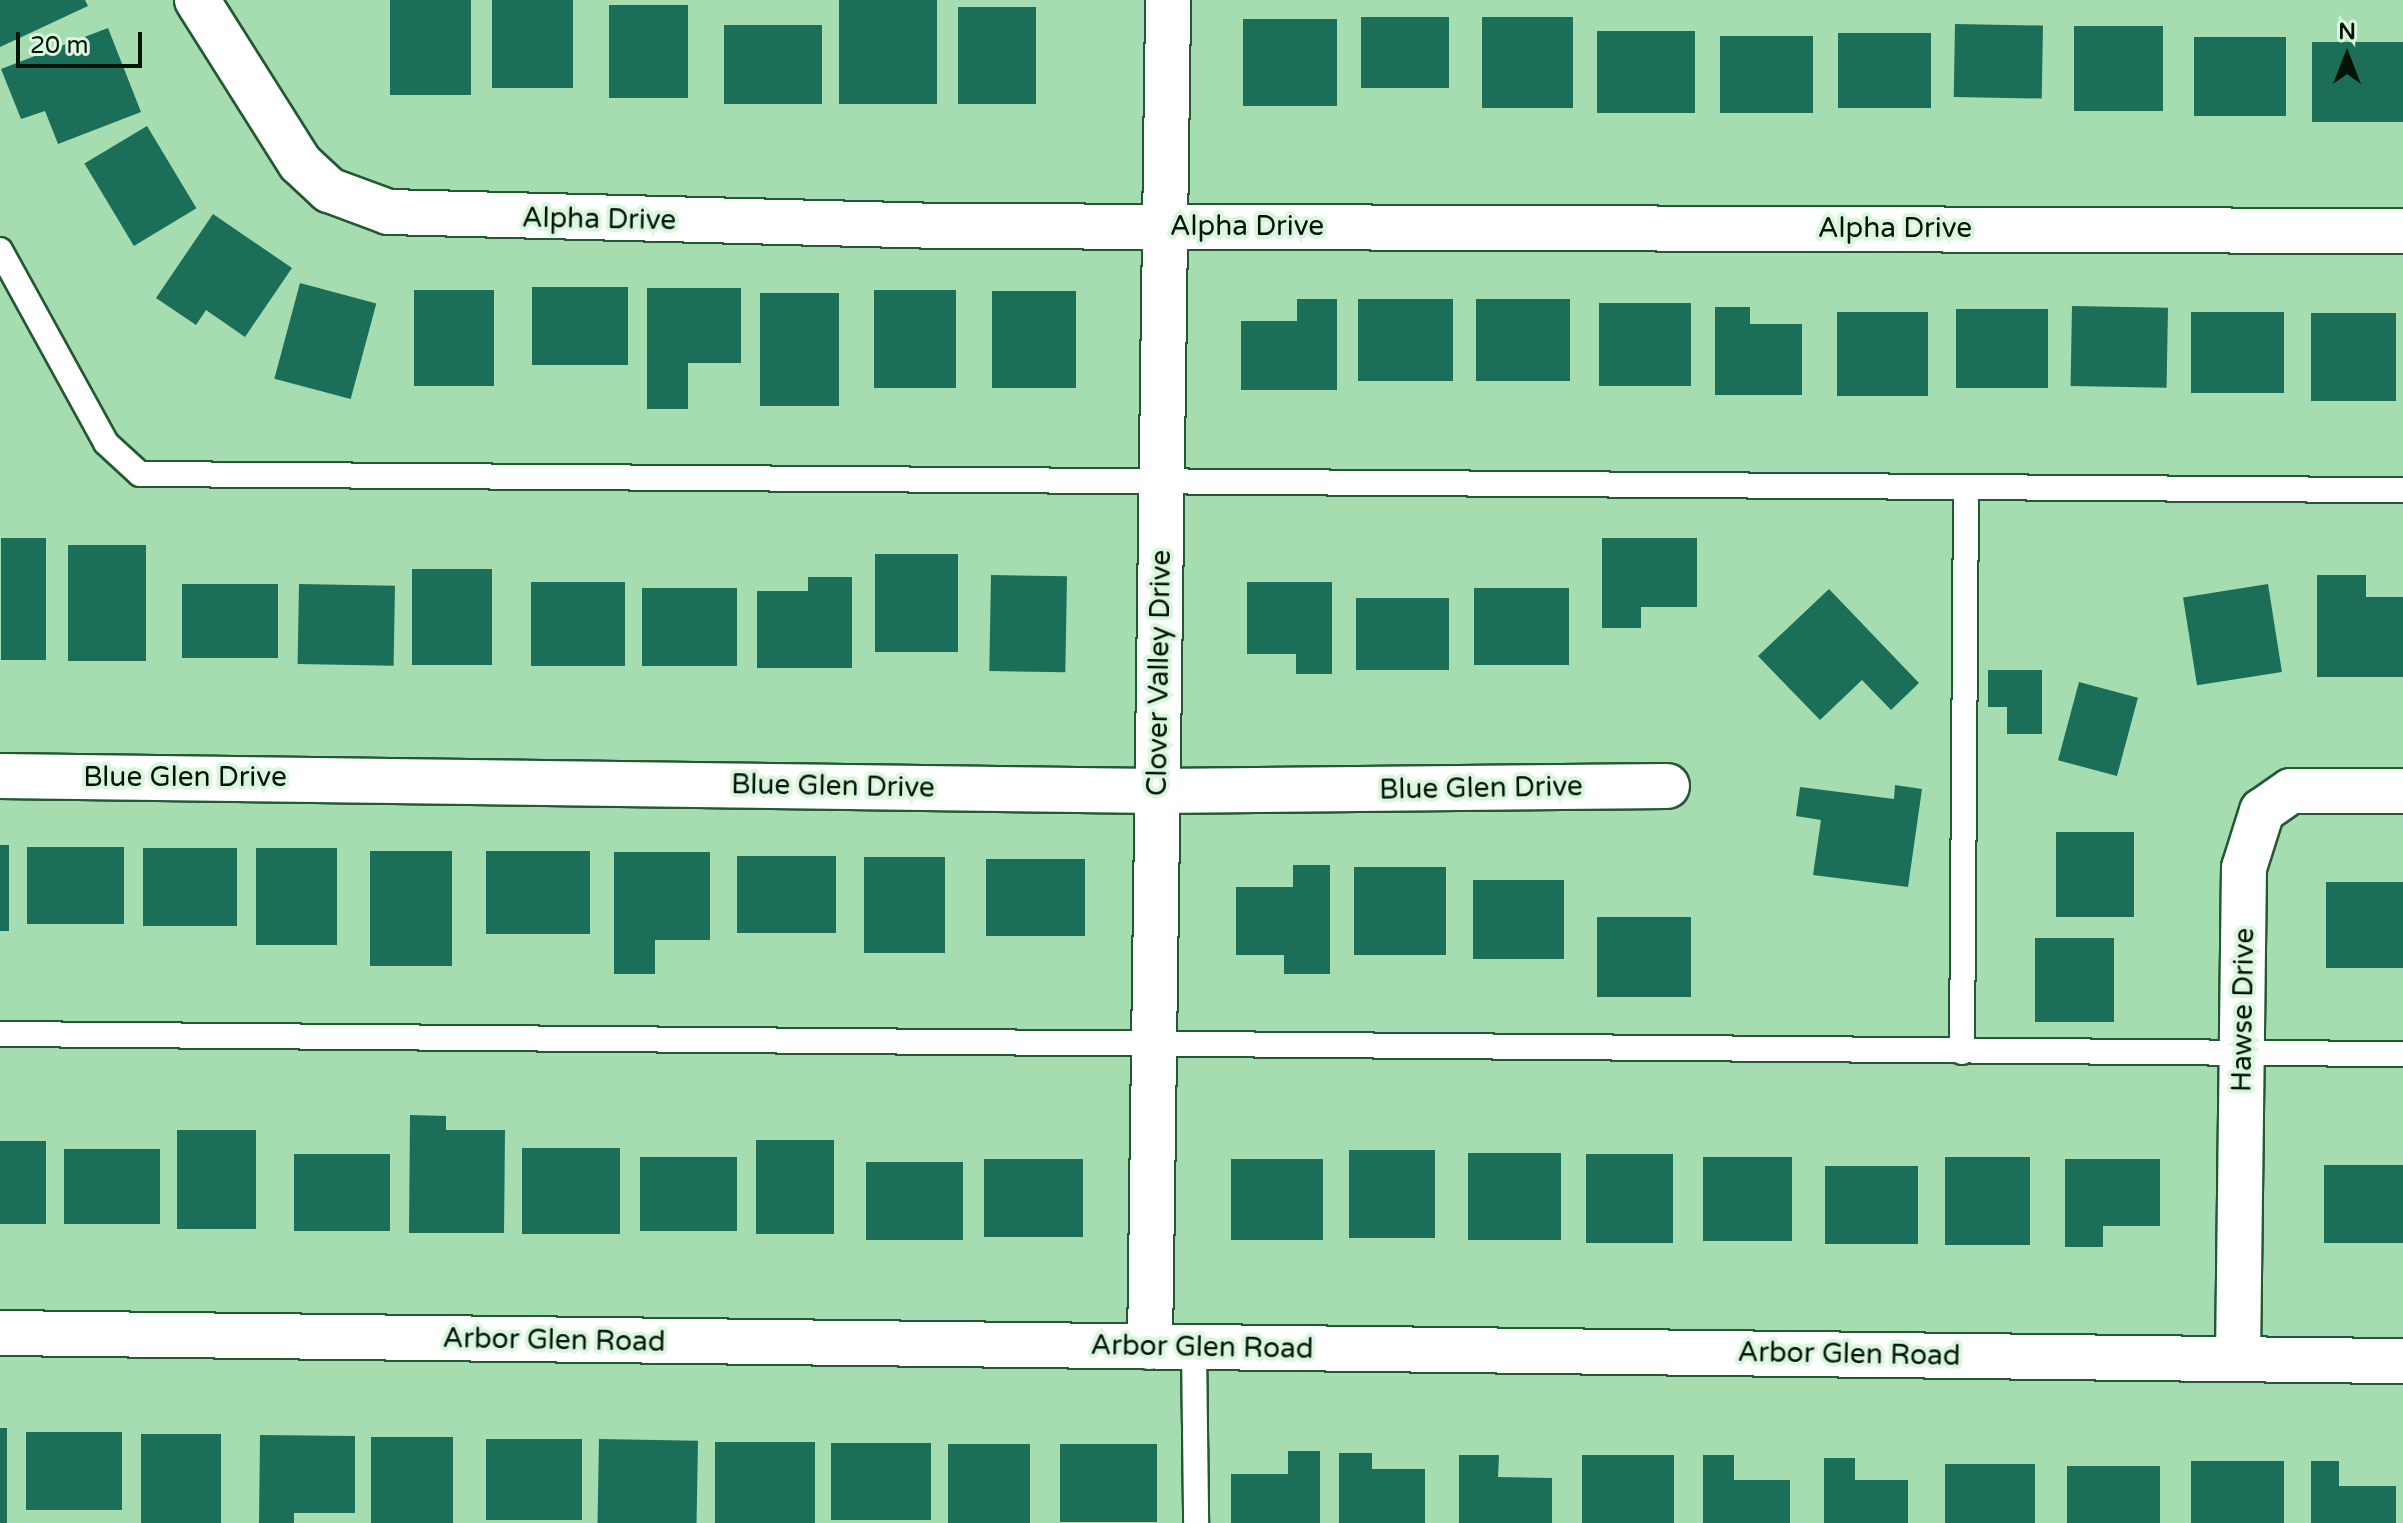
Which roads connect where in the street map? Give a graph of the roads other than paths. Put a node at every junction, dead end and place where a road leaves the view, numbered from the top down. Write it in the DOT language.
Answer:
graph roads {
  1 [pos="1168,0"];
  2 [pos="209,4"];
  3 [pos="1165,226"];
  4 [pos="2403,231"];
  5 [pos="0,250"];
  6 [pos="1161,483"];
  7 [pos="1966,487"];
  8 [pos="2403,490"];
  9 [pos="0,776"];
  10 [pos="1667,786"];
  11 [pos="1157,791"];
  12 [pos="2403,791"];
  13 [pos="0,1034"];
  14 [pos="1154,1049"];
  15 [pos="1962,1052"];
  16 [pos="2242,1053"];
  17 [pos="2403,1054"];
  18 [pos="0,1333"];
  19 [pos="1150,1347"];
  20 [pos="1194,1347"];
  21 [pos="2238,1358"];
  22 [pos="2403,1361"];
  23 [pos="1196,1523"];
  1 -- 3 [label="street, Clover Valley Drive"];
  2 -- 3 [label="street, Alpha Drive"];
  3 -- 4 [label="street, Alpha Drive"];
  3 -- 6 [label="street, Clover Valley Drive"];
  5 -- 6 [label="lane"];
  6 -- 7 [label="lane"];
  6 -- 11 [label="street, Clover Valley Drive"];
  7 -- 8 [label="lane"];
  7 -- 15 [label="lane"];
  9 -- 11 [label="street, Blue Glen Drive"];
  10 -- 11 [label="street, Blue Glen Drive"];
  11 -- 14 [label="street, Clover Valley Drive"];
  12 -- 16 [label="street, Hawse Drive"];
  13 -- 14 [label="lane"];
  14 -- 15 [label="lane"];
  14 -- 19 [label="street, Clover Valley Drive"];
  15 -- 16 [label="lane"];
  16 -- 17 [label="lane"];
  16 -- 21 [label="street, Hawse Drive"];
  18 -- 19 [label="street, Arbor Glen Road"];
  19 -- 20 [label="street, Arbor Glen Road"];
  20 -- 21 [label="street, Arbor Glen Road"];
  20 -- 23 [label="lane"];
  21 -- 22 [label="street, Arbor Glen Road"];
}
